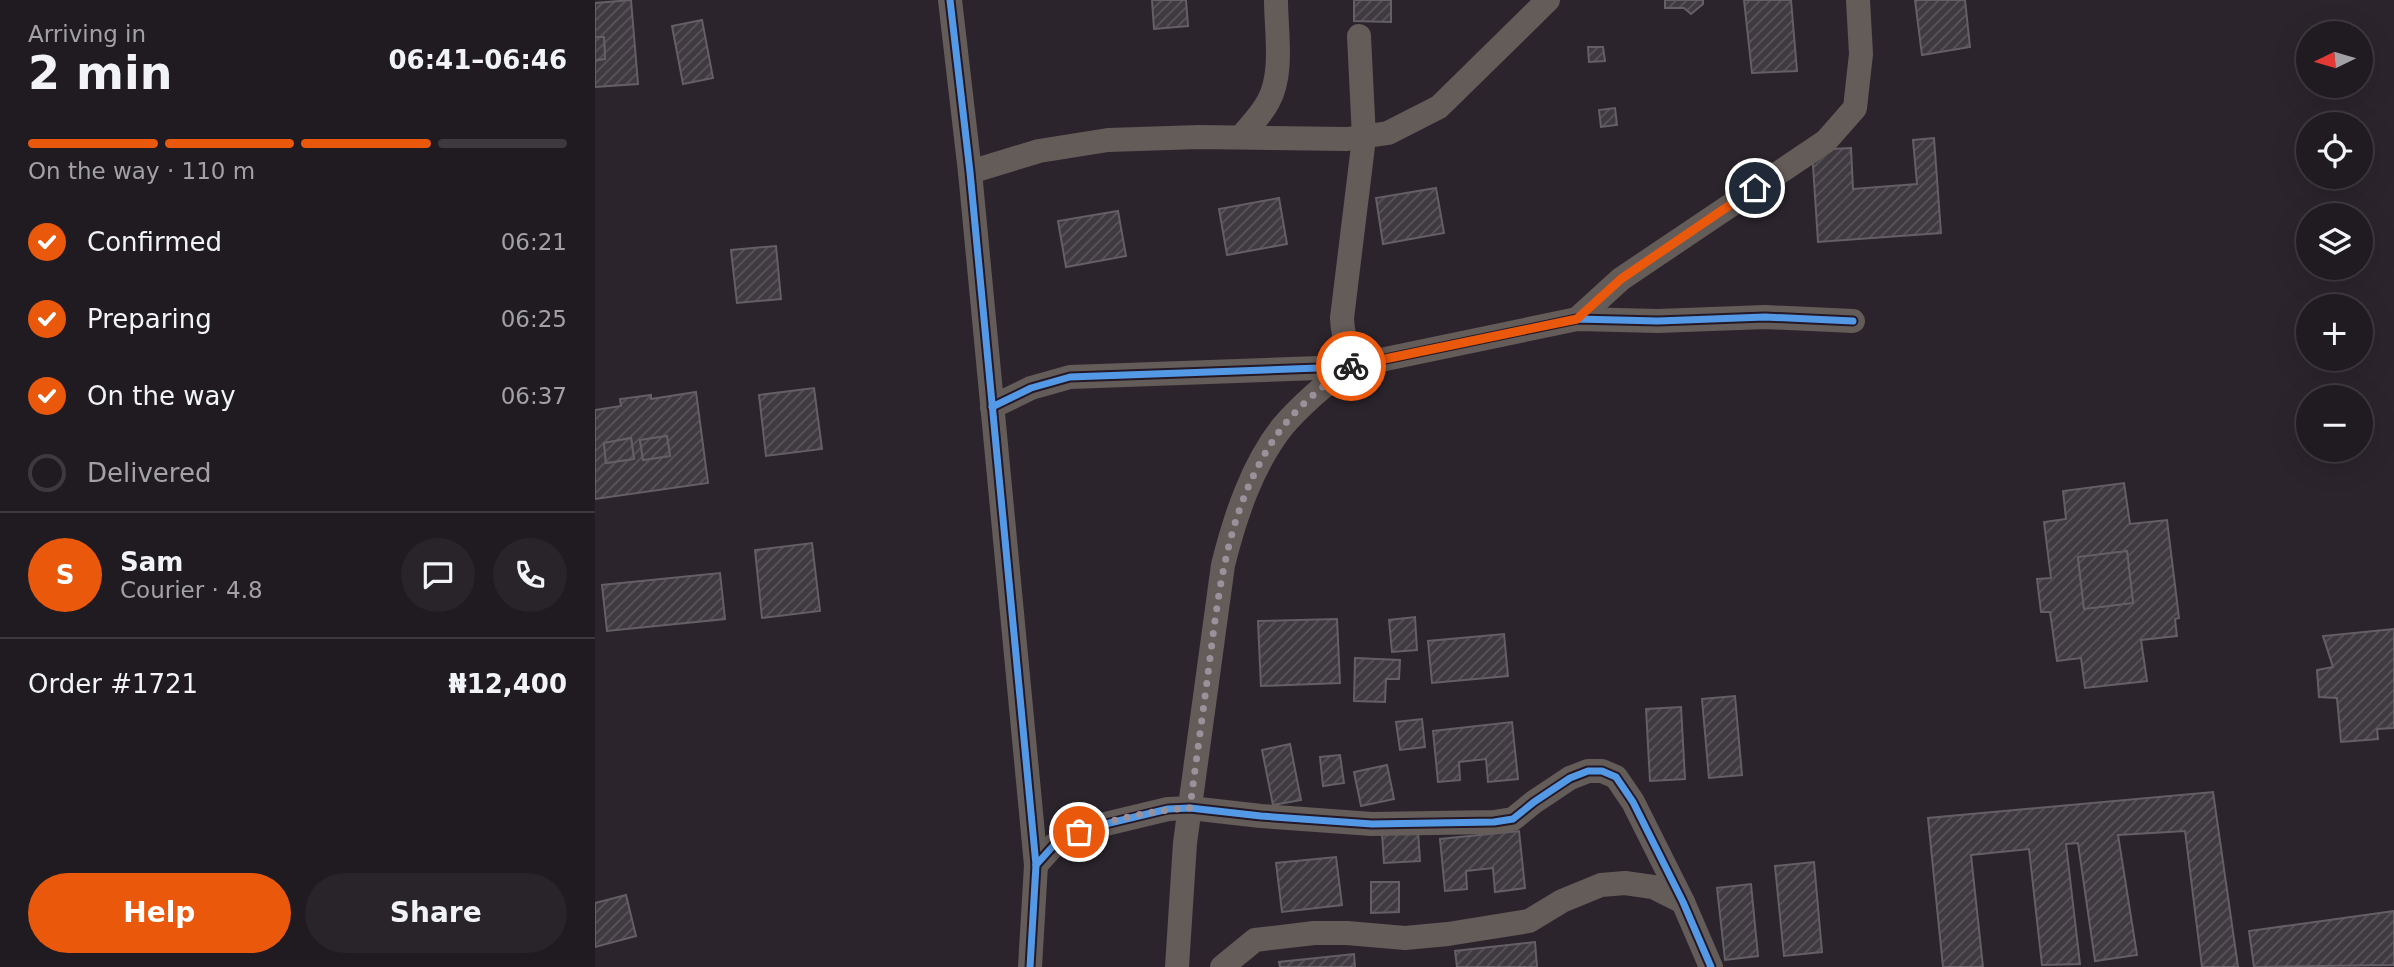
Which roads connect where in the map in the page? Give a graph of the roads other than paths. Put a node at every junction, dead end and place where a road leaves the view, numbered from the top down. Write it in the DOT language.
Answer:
graph roads {
  1 [pos="950,0"];
  2 [pos="1276,0"];
  3 [pos="1548,0"];
  4 [pos="1857,0"];
  5 [pos="1359,36"];
  6 [pos="1241,137"];
  7 [pos="1364,138"];
  8 [pos="970,172"];
  9 [pos="1577,319"];
  10 [pos="1853,321"];
  11 [pos="1353,366"];
  12 [pos="992,407"];
  13 [pos="1190,808"];
  14 [pos="1036,865"];
  15 [pos="1683,902"];
  16 [pos="1030,967"];
  17 [pos="1177,967"];
  18 [pos="1221,967"];
  19 [pos="1711,967"];
  1 -- 8 [label="street"];
  2 -- 6 [label="street"];
  3 -- 7 [label="street"];
  4 -- 9 [label="street"];
  5 -- 7 [label="street"];
  6 -- 7 [label="street"];
  6 -- 8 [label="street"];
  7 -- 11 [label="street"];
  8 -- 12 [label="street"];
  9 -- 10 [label="street"];
  9 -- 11 [label="street"];
  11 -- 12 [label="street"];
  11 -- 13 [label="street"];
  12 -- 14 [label="street"];
  13 -- 14 [label="street"];
  13 -- 15 [label="street"];
  13 -- 17 [label="street"];
  14 -- 16 [label="street"];
  15 -- 18 [label="street"];
  15 -- 19 [label="street"];
}
